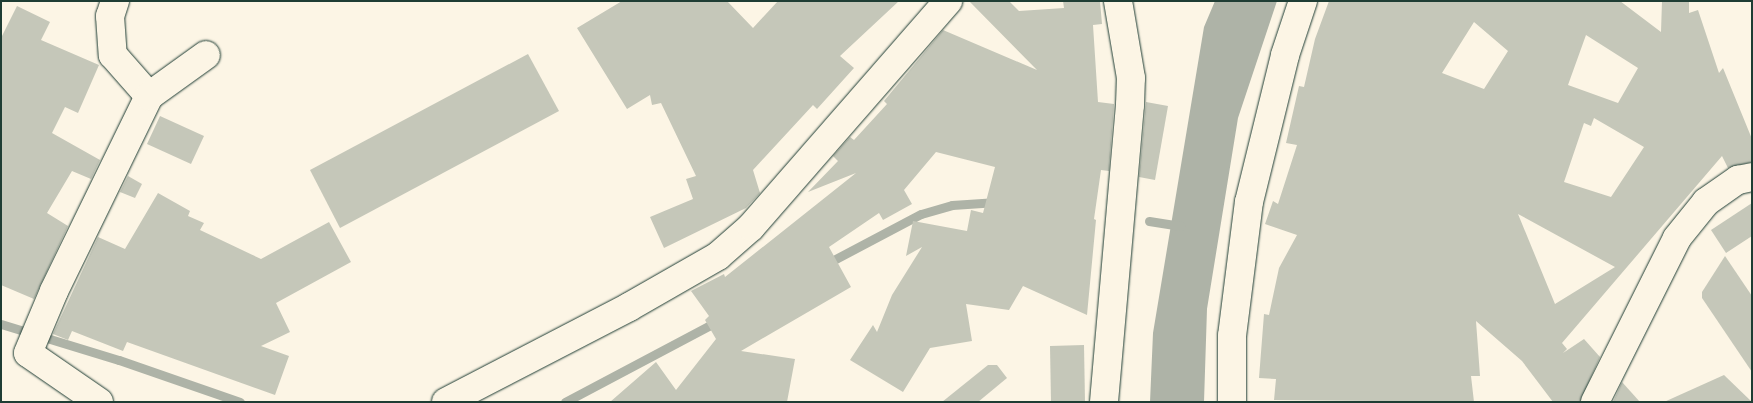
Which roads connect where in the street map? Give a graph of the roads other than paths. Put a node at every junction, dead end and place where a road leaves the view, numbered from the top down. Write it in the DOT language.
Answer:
graph roads {
  1 [pos="115,1"];
  2 [pos="948,1"];
  3 [pos="1118,1"];
  4 [pos="1303,1"];
  5 [pos="206,55"];
  6 [pos="149,96"];
  7 [pos="1752,176"];
  8 [pos="99,402"];
  9 [pos="446,402"];
  10 [pos="1104,402"];
  11 [pos="1232,402"];
  12 [pos="1595,402"];
  1 -- 6 [label="street"];
  2 -- 9 [label="street"];
  3 -- 10 [label="street"];
  4 -- 11 [label="street"];
  5 -- 6 [label="street"];
  6 -- 8 [label="street"];
  7 -- 12 [label="street"];
}
